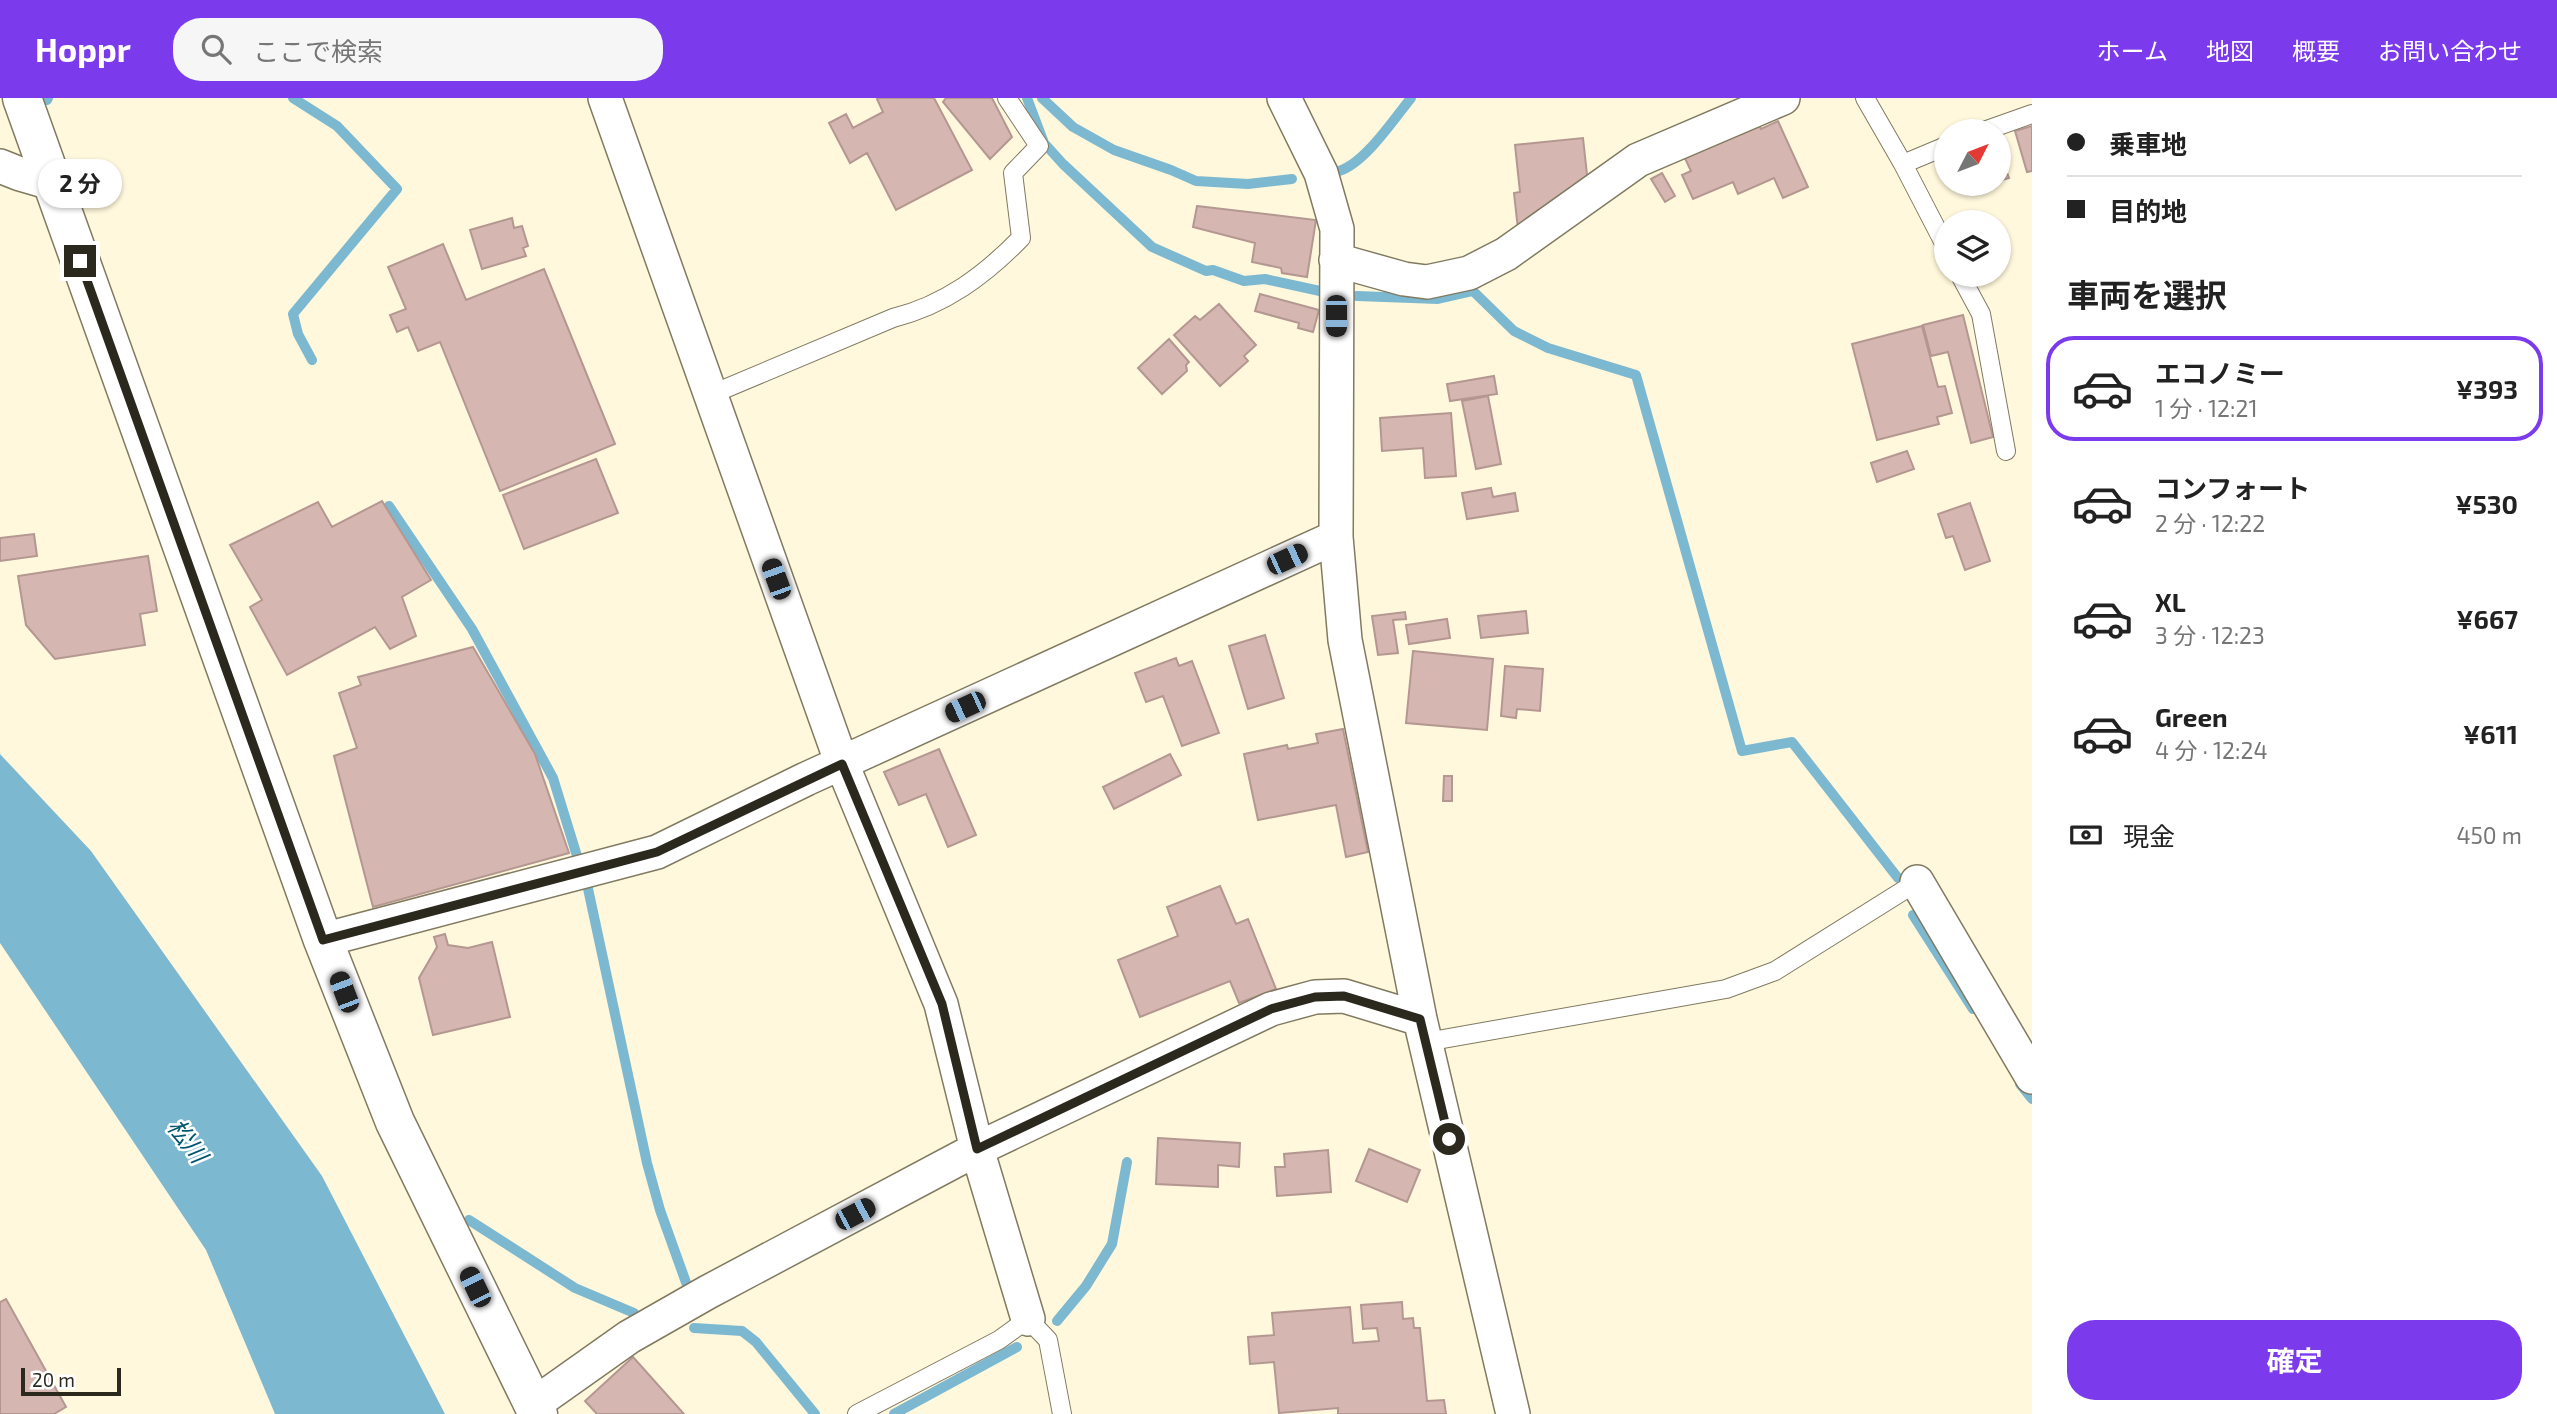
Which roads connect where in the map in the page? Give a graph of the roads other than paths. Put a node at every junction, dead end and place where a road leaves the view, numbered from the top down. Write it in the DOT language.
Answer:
graph roads {
  1 [pos="22,98"];
  2 [pos="605,98"];
  3 [pos="1007,98"];
  4 [pos="1284,98"];
  5 [pos="1783,98"];
  6 [pos="1864,98"];
  7 [pos="2032,114"];
  8 [pos="2011,121"];
  9 [pos="1934,151"];
  10 [pos="1903,164"];
  11 [pos="0,166"];
  12 [pos="51,183"];
  13 [pos="1934,224"];
  14 [pos="1336,260"];
  15 [pos="1966,287"];
  16 [pos="710,395"];
  17 [pos="2006,451"];
  18 [pos="1336,537"];
  19 [pos="842,764"];
  20 [pos="1917,882"];
  21 [pos="323,940"];
  22 [pos="1423,1030"];
  23 [pos="2032,1077"];
  24 [pos="977,1149"];
  25 [pos="1028,1319"];
  26 [pos="535,1409"];
  27 [pos="857,1414"];
  28 [pos="1062,1414"];
  29 [pos="1513,1414"];
  1 -- 12 [label="street"];
  2 -- 16 [label="street"];
  3 -- 16 [label="lane"];
  4 -- 14 [label="street"];
  5 -- 14 [label="street"];
  6 -- 10 [label="lane"];
  7 -- 8 [label="lane"];
  9 -- 10 [label="lane"];
  10 -- 13 [label="lane"];
  11 -- 12 [label="street"];
  12 -- 21 [label="street"];
  14 -- 18 [label="street"];
  15 -- 17 [label="lane"];
  16 -- 19 [label="street"];
  18 -- 19 [label="street"];
  18 -- 22 [label="street"];
  19 -- 21 [label="street"];
  19 -- 24 [label="street"];
  20 -- 22 [label="lane"];
  20 -- 23 [label="street"];
  21 -- 26 [label="street"];
  22 -- 24 [label="street"];
  22 -- 29 [label="street"];
  24 -- 25 [label="street"];
  24 -- 26 [label="street"];
  25 -- 27 [label="lane"];
  25 -- 28 [label="lane"];
}
